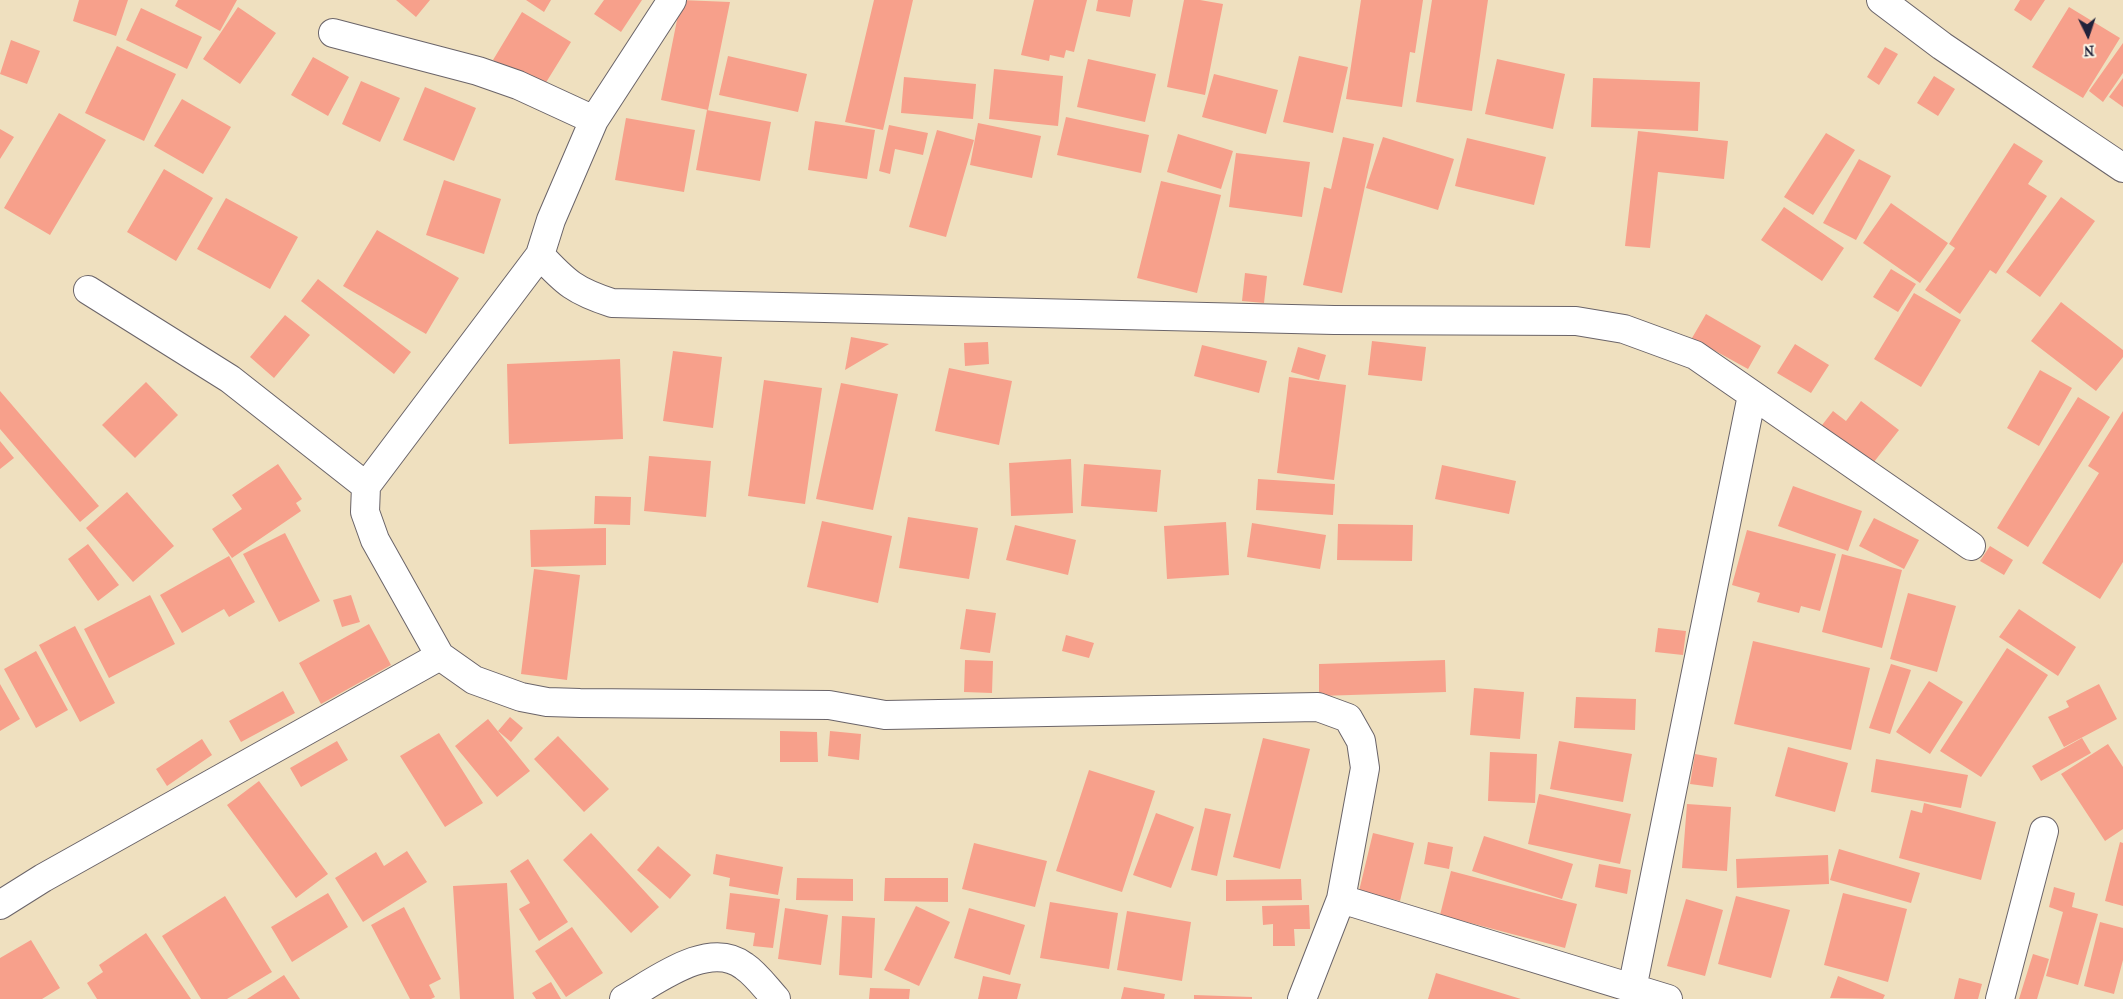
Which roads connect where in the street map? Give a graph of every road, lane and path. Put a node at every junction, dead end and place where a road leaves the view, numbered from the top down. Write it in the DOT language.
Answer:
graph roads {
  1 [pos="672,0"];
  2 [pos="1881,0"];
  3 [pos="1914,10"];
  4 [pos="333,33"];
  5 [pos="594,120"];
  6 [pos="2123,168"];
  7 [pos="540,255"];
  8 [pos="88,290"];
  9 [pos="1752,394"];
  10 [pos="366,486"];
  11 [pos="1971,546"];
  12 [pos="440,656"];
  13 [pos="2044,830"];
  14 [pos="1341,899"];
  15 [pos="0,906"];
  16 [pos="1632,989"];
  17 [pos="624,999"];
  18 [pos="776,999"];
  19 [pos="1302,999"];
  20 [pos="1668,999"];
  21 [pos="2000,999"];
  1 -- 5 [label="street"];
  2 -- 3 [label="street"];
  3 -- 6 [label="street"];
  4 -- 5 [label="street"];
  5 -- 7 [label="street"];
  7 -- 9 [label="street"];
  7 -- 10 [label="street"];
  8 -- 10 [label="street"];
  9 -- 11 [label="street"];
  9 -- 16 [label="street"];
  10 -- 12 [label="street"];
  12 -- 14 [label="street"];
  12 -- 15 [label="street"];
  13 -- 21 [label="street"];
  14 -- 16 [label="street"];
  14 -- 19 [label="street"];
  16 -- 20 [label="street"];
  17 -- 18 [label="street"];
}
